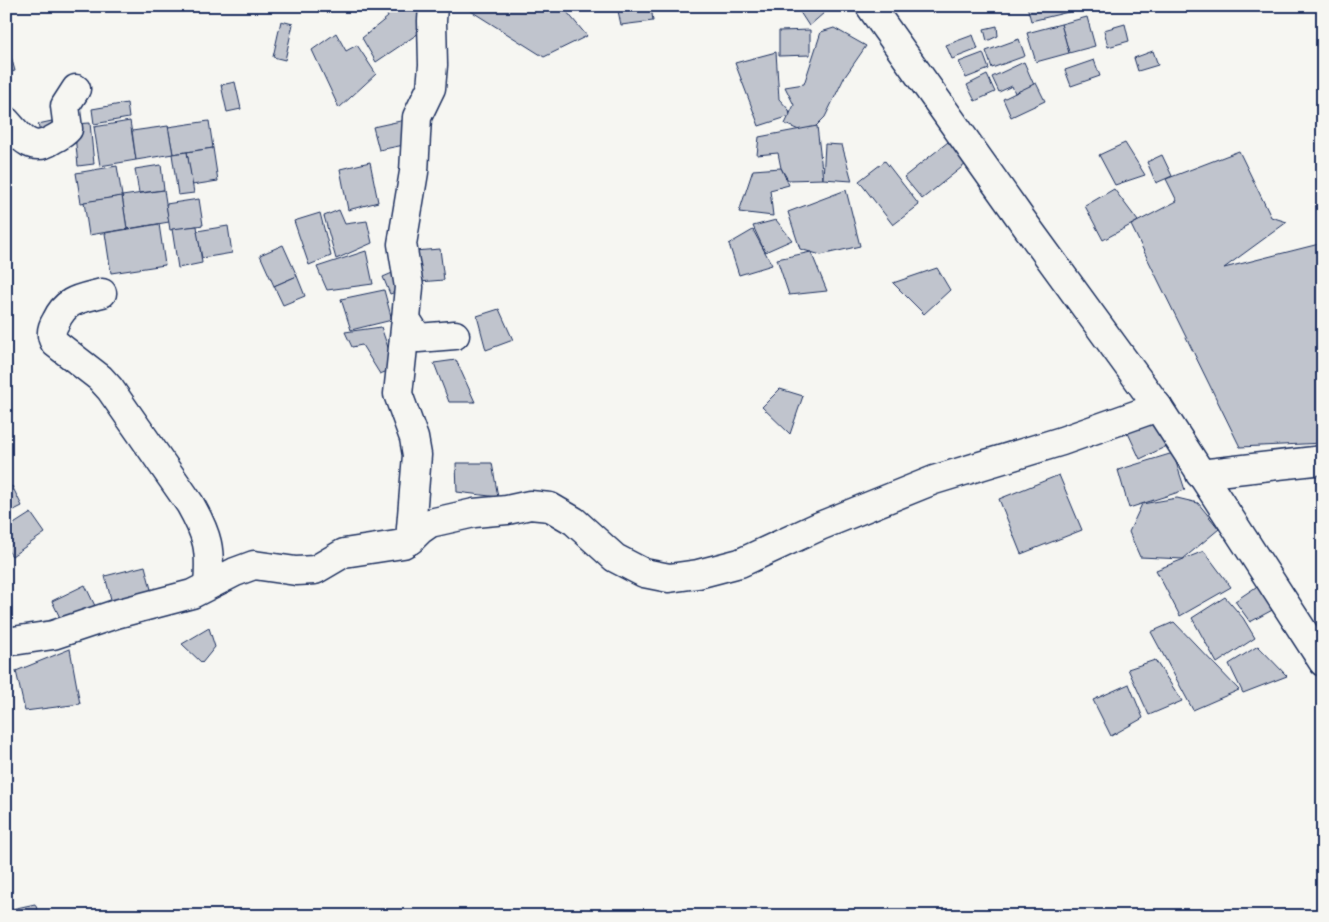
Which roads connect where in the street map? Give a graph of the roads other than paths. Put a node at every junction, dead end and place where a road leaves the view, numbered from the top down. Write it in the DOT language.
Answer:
graph roads {
  1 [pos="433,6"];
  2 [pos="870,6"];
  3 [pos="76,89"];
  4 [pos="6,121"];
  5 [pos="102,293"];
  6 [pos="406,319"];
  7 [pos="455,335"];
  8 [pos="1158,407"];
  9 [pos="1323,460"];
  10 [pos="1200,474"];
  11 [pos="410,540"];
  12 [pos="208,585"];
  13 [pos="6,642"];
  14 [pos="1323,662"];
  1 -- 6 [label="street"];
  2 -- 8 [label="street"];
  3 -- 4 [label="street"];
  5 -- 12 [label="street"];
  6 -- 7 [label="street"];
  6 -- 11 [label="street"];
  8 -- 10 [label="street"];
  8 -- 11 [label="street"];
  9 -- 10 [label="street"];
  10 -- 14 [label="street"];
  11 -- 12 [label="street"];
  12 -- 13 [label="street"];
}
